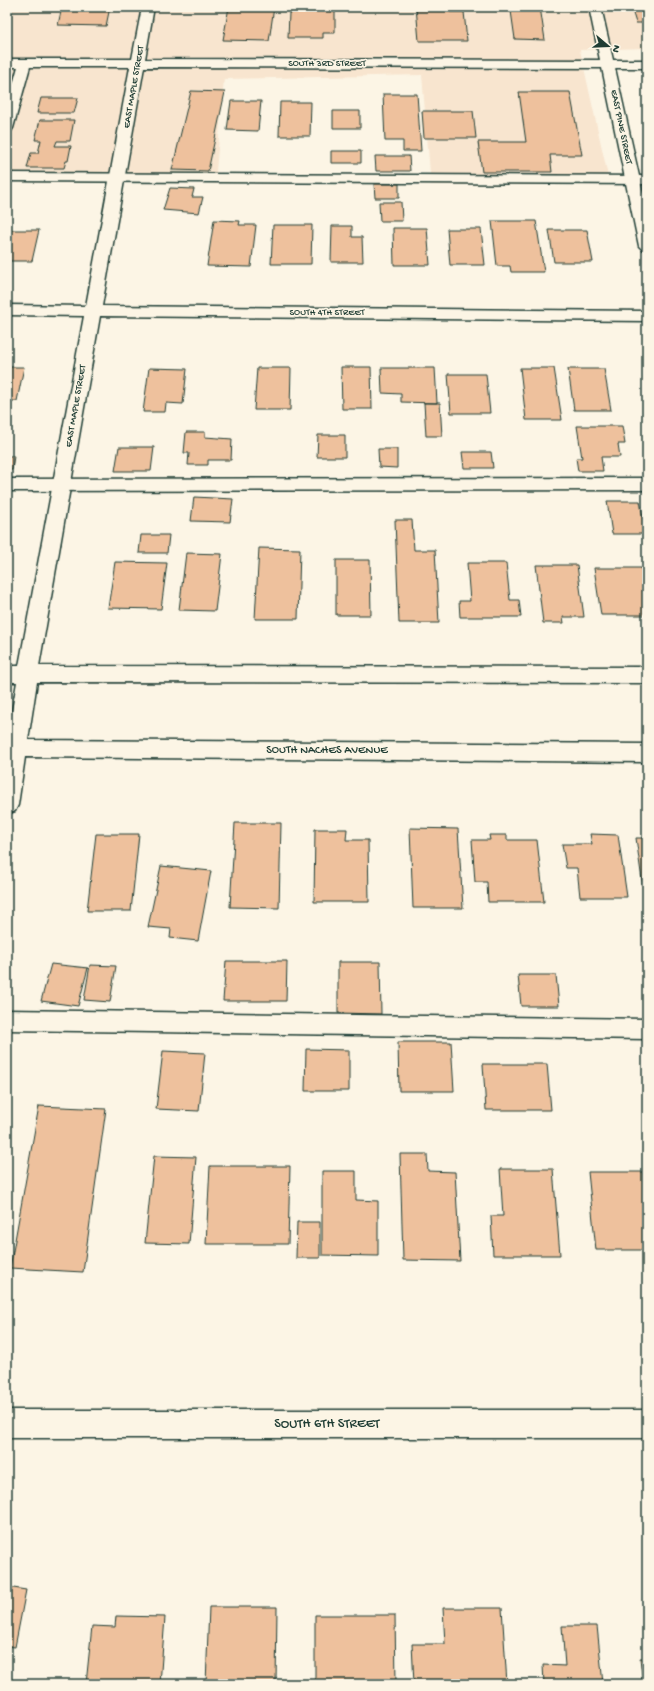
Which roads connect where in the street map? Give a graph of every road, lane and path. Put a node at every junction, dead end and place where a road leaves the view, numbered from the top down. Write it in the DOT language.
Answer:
graph roads {
  1 [pos="148,7"];
  2 [pos="594,7"];
  3 [pos="7,63"];
  4 [pos="25,63"];
  5 [pos="138,64"];
  6 [pos="607,64"];
  7 [pos="647,64"];
  8 [pos="7,128"];
  9 [pos="7,176"];
  10 [pos="117,177"];
  11 [pos="633,180"];
  12 [pos="647,180"];
  13 [pos="647,246"];
  14 [pos="7,310"];
  15 [pos="93,311"];
  16 [pos="647,316"];
  17 [pos="647,484"];
  18 [pos="7,485"];
  19 [pos="62,486"];
  20 [pos="7,674"];
  21 [pos="28,674"];
  22 [pos="647,676"];
  23 [pos="12,748"];
  24 [pos="647,753"];
  25 [pos="7,805"];
  26 [pos="7,1020"];
  27 [pos="647,1029"];
  28 [pos="7,1424"];
  29 [pos="647,1424"];
  1 -- 5 [label="street, EAST MAPLE STREET"];
  2 -- 6 [label="street, EAST PINE STREET"];
  3 -- 4 [label="street, SOUTH 3RD STREET"];
  4 -- 5 [label="street, SOUTH 3RD STREET"];
  4 -- 8 [label="lane"];
  5 -- 6 [label="street, SOUTH 3RD STREET"];
  5 -- 10 [label="street, EAST MAPLE STREET"];
  6 -- 7 [label="street, SOUTH 3RD STREET"];
  6 -- 11 [label="street, EAST PINE STREET"];
  9 -- 10 [label="lane"];
  10 -- 11 [label="lane"];
  10 -- 15 [label="street, EAST MAPLE STREET"];
  11 -- 12 [label="lane"];
  11 -- 13 [label="street, EAST PINE STREET"];
  14 -- 15 [label="street, SOUTH 4TH STREET"];
  15 -- 16 [label="street, SOUTH 4TH STREET"];
  15 -- 19 [label="street, EAST MAPLE STREET"];
  17 -- 19 [label="lane"];
  18 -- 19 [label="lane"];
  19 -- 21 [label="street, EAST MAPLE STREET"];
  20 -- 21 [label="street"];
  21 -- 22 [label="street"];
  21 -- 23 [label="street, EAST MAPLE STREET"];
  23 -- 24 [label="street, SOUTH NACHES AVENUE"];
  23 -- 25 [label="street, EAST MAPLE STREET"];
  26 -- 27 [label="lane"];
  28 -- 29 [label="street, SOUTH 6TH STREET"];
}
